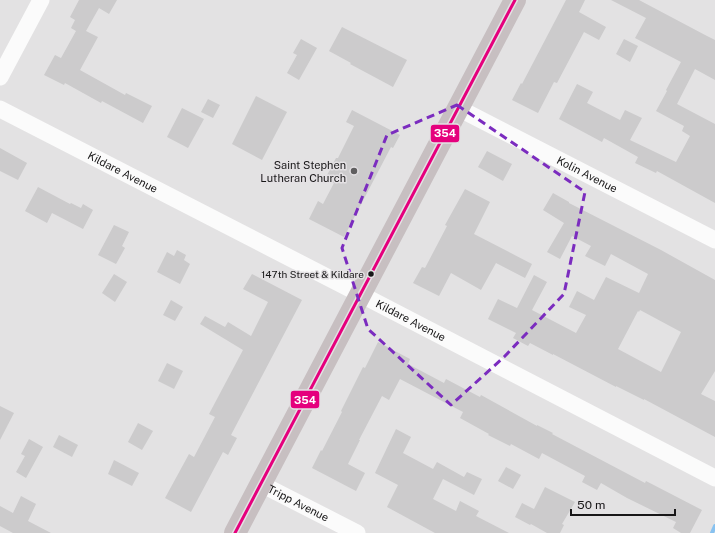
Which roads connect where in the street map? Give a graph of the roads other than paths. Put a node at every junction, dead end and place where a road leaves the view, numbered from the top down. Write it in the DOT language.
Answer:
graph roads {
  1 [pos="41,0"];
  2 [pos="515,0"];
  3 [pos="0,77"];
  4 [pos="458,108"];
  5 [pos="0,109"];
  6 [pos="715,240"];
  7 [pos="360,294"];
  8 [pos="715,478"];
  9 [pos="261,484"];
  10 [pos="234,533"];
  11 [pos="357,533"];
  1 -- 3 [label="street"];
  2 -- 4 [label="main road"];
  4 -- 6 [label="street, Kolin Avenue"];
  4 -- 7 [label="main road"];
  5 -- 7 [label="street, Kildare Avenue"];
  7 -- 8 [label="street, Kildare Avenue"];
  7 -- 9 [label="main road"];
  9 -- 10 [label="main road"];
  9 -- 11 [label="street, Tripp Avenue"];
}
